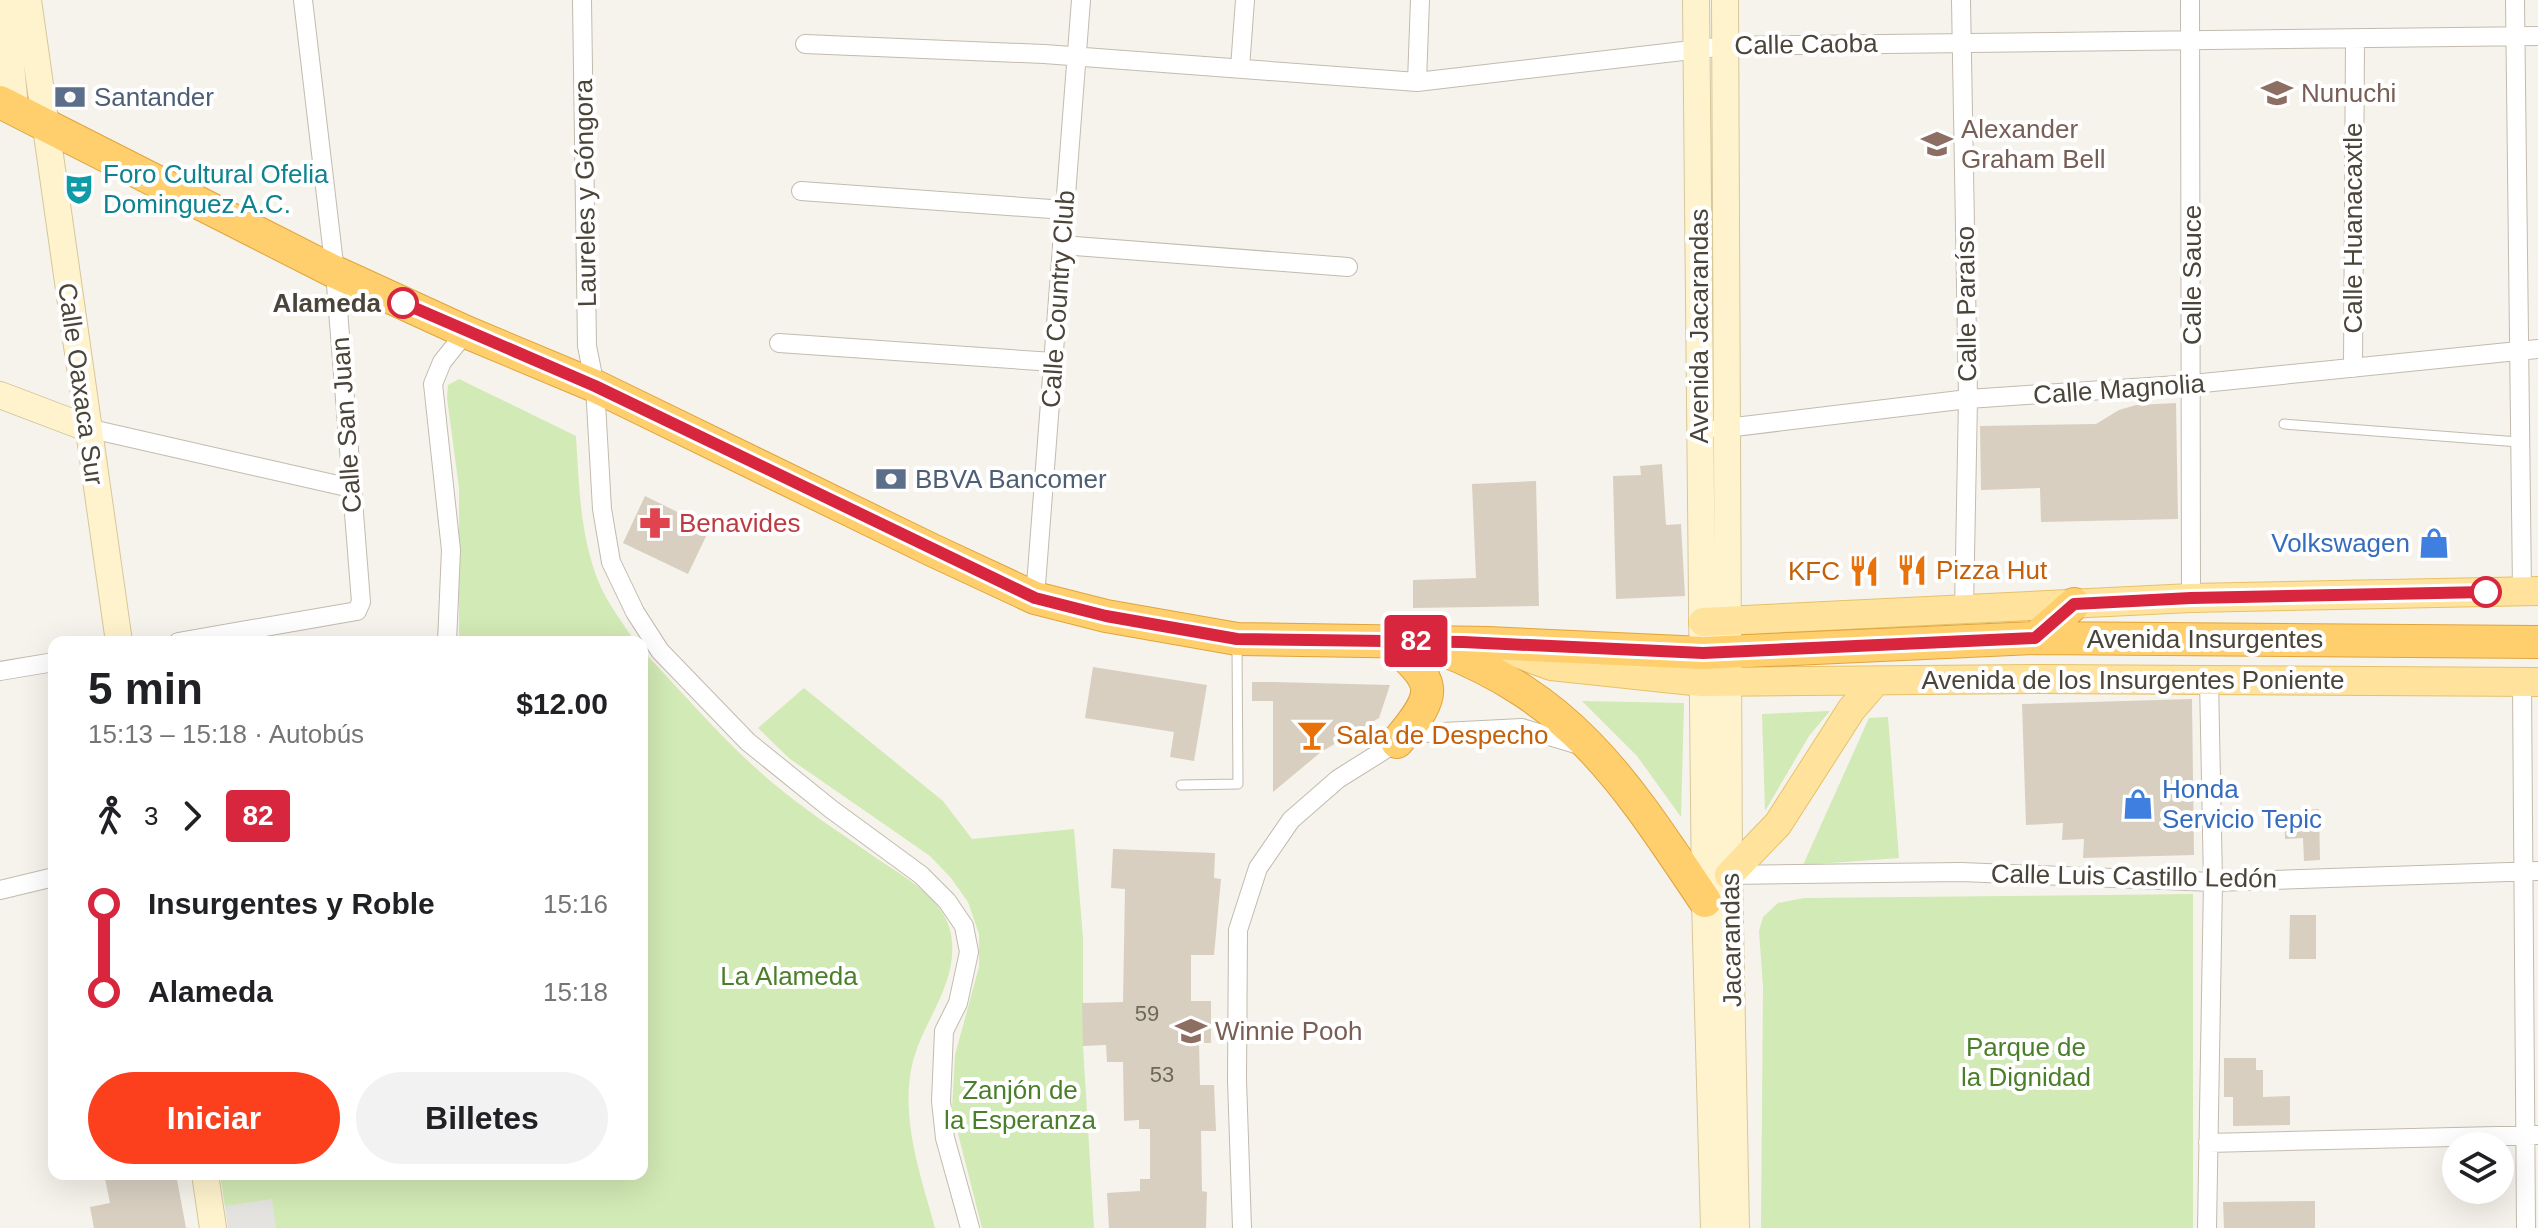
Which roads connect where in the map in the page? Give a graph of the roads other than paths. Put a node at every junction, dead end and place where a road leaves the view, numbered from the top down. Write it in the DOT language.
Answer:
graph roads {
  1 [pos="5,0"];
  2 [pos="28,0"];
  3 [pos="303,0"];
  4 [pos="582,0"];
  5 [pos="1081,0"];
  6 [pos="1245,0"];
  7 [pos="1420,0"];
  8 [pos="1696,0"];
  9 [pos="1725,0"];
  10 [pos="1961,0"];
  11 [pos="2190,0"];
  12 [pos="2515,0"];
  13 [pos="2538,36"];
  14 [pos="2514,37"];
  15 [pos="2191,40"];
  16 [pos="2355,40"];
  17 [pos="1961,41"];
  18 [pos="805,44"];
  19 [pos="1726,46"];
  20 [pos="1697,48"];
  21 [pos="1077,57"];
  22 [pos="1240,68"];
  23 [pos="1417,82"];
  24 [pos="7,105"];
  25 [pos="44,126"];
  26 [pos="801,191"];
  27 [pos="1065,210"];
  28 [pos="1062,245"];
  29 [pos="1348,267"];
  30 [pos="335,272"];
  31 [pos="466,332"];
  32 [pos="779,343"];
  33 [pos="2538,349"];
  34 [pos="2518,351"];
  35 [pos="1053,362"];
  36 [pos="2353,368"];
  37 [pos="2193,384"];
  38 [pos="595,386"];
  39 [pos="0,395"];
  40 [pos="1968,399"];
  41 [pos="2284,424"];
  42 [pos="1728,427"];
  43 [pos="87,428"];
  44 [pos="1699,431"];
  45 [pos="2519,442"];
  46 [pos="351,488"];
  47 [pos="2530,591"];
  48 [pos="1035,598"];
  49 [pos="2191,598"];
  50 [pos="2074,604"];
  51 [pos="1964,609"];
  52 [pos="118,636"];
  53 [pos="213,636"];
  54 [pos="447,636"];
  55 [pos="2035,638"];
  56 [pos="1237,639"];
  57 [pos="1388,640"];
  58 [pos="2538,642"];
  59 [pos="1716,652"];
  60 [pos="48,663"];
  61 [pos="0,671"];
  62 [pos="2209,679"];
  63 [pos="1876,681"];
  64 [pos="2530,682"];
  65 [pos="1397,742"];
  66 [pos="1597,751"];
  67 [pos="1181,785"];
  68 [pos="2532,871"];
  69 [pos="1729,875"];
  70 [pos="48,878"];
  71 [pos="2213,882"];
  72 [pos="0,890"];
  73 [pos="1705,901"];
  74 [pos="2532,994"];
  75 [pos="2532,1135"];
  76 [pos="2208,1143"];
  77 [pos="206,1180"];
  78 [pos="213,1228"];
  79 [pos="970,1228"];
  80 [pos="1242,1228"];
  81 [pos="1714,1228"];
  82 [pos="1736,1228"];
  83 [pos="2207,1228"];
  84 [pos="2526,1228"];
  1 -- 24 [label="main road"];
  2 -- 25 [label="main road, Calle Oaxaca Sur"];
  3 -- 30 [label="street, Calle San Juan"];
  4 -- 38 [label="street, Laureles y Góngora"];
  5 -- 21 [label="street, Calle Country Club"];
  6 -- 22 [label="street"];
  7 -- 23 [label="street"];
  8 -- 20 [label="main road, Avenida Jacarandas"];
  9 -- 19 [label="main road, Avenida Jacarandas"];
  10 -- 17 [label="street, Calle Paraíso"];
  11 -- 15 [label="street, Calle Sauce"];
  12 -- 14 [label="street"];
  13 -- 14 [label="street, Calle Caoba"];
  14 -- 16 [label="street, Calle Caoba"];
  14 -- 34 [label="street"];
  15 -- 16 [label="street, Calle Caoba"];
  15 -- 17 [label="street, Calle Caoba"];
  15 -- 37 [label="street, Calle Sauce"];
  16 -- 36 [label="street, Calle Huanacaxtle"];
  17 -- 19 [label="street, Calle Caoba"];
  17 -- 40 [label="street, Calle Paraíso"];
  18 -- 21 [label="street, Calle Caoba"];
  19 -- 20 [label="street, Calle Caoba"];
  19 -- 42 [label="main road, Avenida Jacarandas"];
  20 -- 23 [label="street, Calle Caoba"];
  20 -- 44 [label="main road, Avenida Jacarandas"];
  21 -- 22 [label="street, Calle Caoba"];
  21 -- 27 [label="street, Calle Country Club"];
  22 -- 23 [label="street, Calle Caoba"];
  24 -- 25 [label="highway"];
  25 -- 30 [label="highway"];
  25 -- 43 [label="main road, Calle Oaxaca Sur"];
  26 -- 27 [label="street"];
  27 -- 28 [label="street, Calle Country Club"];
  28 -- 29 [label="street"];
  28 -- 35 [label="street, Calle Country Club"];
  30 -- 31 [label="highway"];
  30 -- 46 [label="street, Calle San Juan"];
  31 -- 38 [label="highway"];
  31 -- 54 [label="street"];
  32 -- 35 [label="street"];
  33 -- 34 [label="street, Calle Magnolia"];
  34 -- 36 [label="street, Calle Magnolia"];
  34 -- 45 [label="street"];
  35 -- 48 [label="street, Calle Country Club"];
  36 -- 37 [label="street, Calle Magnolia"];
  37 -- 40 [label="street, Calle Magnolia"];
  37 -- 49 [label="street, Calle Sauce"];
  38 -- 48 [label="highway"];
  38 -- 79 [label="street, Laureles y Góngora"];
  39 -- 43 [label="main road"];
  40 -- 42 [label="street, Calle Magnolia"];
  40 -- 51 [label="street, Calle Paraíso"];
  41 -- 45 [label="lane"];
  42 -- 44 [label="street, Calle Magnolia"];
  42 -- 59 [label="main road, Avenida Jacarandas"];
  43 -- 46 [label="street"];
  43 -- 52 [label="main road, Calle Oaxaca Sur"];
  44 -- 59 [label="main road, Avenida Jacarandas"];
  45 -- 47 [label="street"];
  46 -- 53 [label="street, Calle San Juan"];
  47 -- 49 [label="main road"];
  48 -- 56 [label="highway, Avenida Insurgentes"];
  49 -- 50 [label="main road"];
  50 -- 51 [label="main road"];
  50 -- 55 [label="highway"];
  51 -- 59 [label="main road"];
  55 -- 58 [label="highway, Avenida Insurgentes"];
  55 -- 59 [label="highway, Avenida Insurgentes"];
  56 -- 57 [label="highway, Avenida Insurgentes"];
  56 -- 67 [label="lane"];
  57 -- 59 [label="highway, Avenida Insurgentes"];
  57 -- 65 [label="highway"];
  57 -- 66 [label="highway"];
  59 -- 63 [label="main road, Avenida de los Insurgentes Poniente"];
  59 -- 69 [label="main road, Jacarandas"];
  59 -- 73 [label="main road, Jacarandas"];
  60 -- 61 [label="street"];
  62 -- 63 [label="main road, Avenida de los Insurgentes Poniente"];
  62 -- 64 [label="main road, Avenida de los Insurgentes Poniente"];
  62 -- 71 [label="street"];
  63 -- 69 [label="main road"];
  64 -- 68 [label="street"];
  65 -- 66 [label="street"];
  65 -- 80 [label="street"];
  66 -- 73 [label="highway"];
  68 -- 71 [label="street, Calle Luis Castillo Ledón"];
  68 -- 74 [label="street"];
  69 -- 71 [label="street, Calle Luis Castillo Ledón"];
  69 -- 82 [label="main road, Jacarandas"];
  70 -- 72 [label="street"];
  71 -- 76 [label="street"];
  73 -- 81 [label="main road, Jacarandas"];
  74 -- 75 [label="street"];
  75 -- 76 [label="street"];
  75 -- 84 [label="street"];
  76 -- 83 [label="street"];
  77 -- 78 [label="main road"];
}
